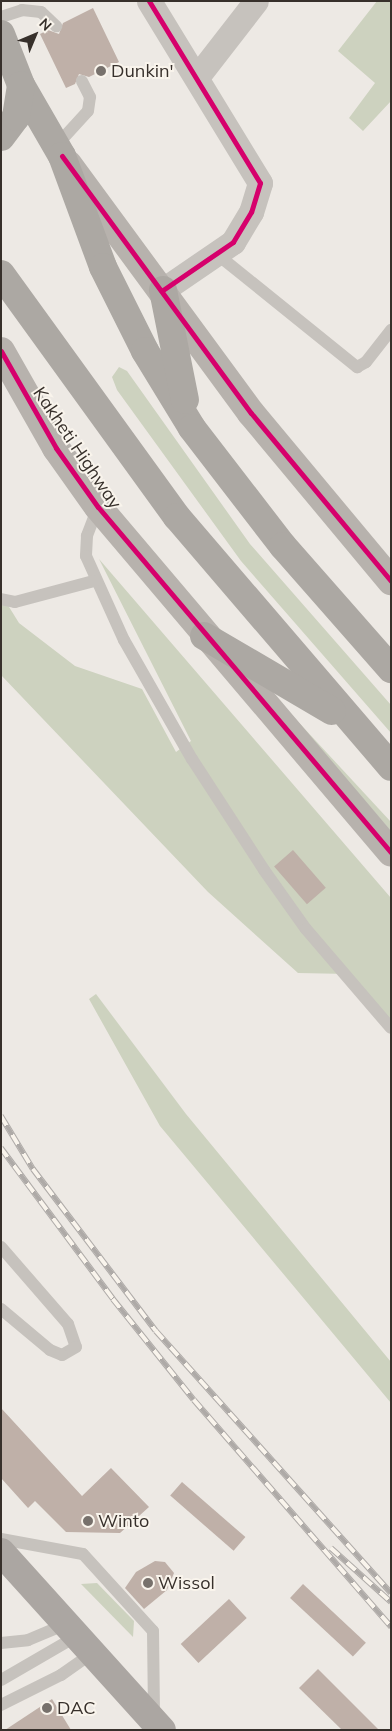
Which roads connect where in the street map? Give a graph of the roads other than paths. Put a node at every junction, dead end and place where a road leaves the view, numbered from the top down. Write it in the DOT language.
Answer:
graph roads {
  1 [pos="149,1"];
  2 [pos="256,1"];
  3 [pos="1,17"];
  4 [pos="56,26"];
  5 [pos="1,34"];
  6 [pos="197,77"];
  7 [pos="82,81"];
  8 [pos="22,85"];
  9 [pos="1,138"];
  10 [pos="59,151"];
  11 [pos="218,255"];
  12 [pos="1,274"];
  13 [pos="163,290"];
  14 [pos="391,330"];
  15 [pos="1,351"];
  16 [pos="192,428"];
  17 [pos="98,507"];
  18 [pos="389,574"];
  19 [pos="94,581"];
  20 [pos="1,598"];
  21 [pos="204,636"];
  22 [pos="391,669"];
  23 [pos="353,723"];
  24 [pos="391,767"];
  25 [pos="391,852"];
  26 [pos="391,1028"];
  27 [pos="1,1247"];
  28 [pos="1,1309"];
  29 [pos="1,1539"];
  30 [pos="1,1552"];
  31 [pos="78,1638"];
  32 [pos="1,1643"];
  33 [pos="1,1680"];
  34 [pos="1,1705"];
  35 [pos="158,1726"];
  1 -- 6 [label="street"];
  2 -- 6 [label="street"];
  3 -- 4 [label="lane"];
  5 -- 8 [label="highway"];
  6 -- 11 [label="street"];
  7 -- 10 [label="lane"];
  8 -- 9 [label="highway"];
  8 -- 10 [label="highway"];
  10 -- 13 [label="street"];
  10 -- 16 [label="highway"];
  11 -- 13 [label="street"];
  11 -- 14 [label="lane"];
  12 -- 23 [label="highway, Kakheti Highway"];
  13 -- 16 [label="highway"];
  13 -- 18 [label="street"];
  15 -- 17 [label="street, Kakheti Highway"];
  16 -- 22 [label="highway"];
  17 -- 19 [label="lane"];
  17 -- 21 [label="street, Kakheti Highway"];
  19 -- 20 [label="lane"];
  19 -- 26 [label="lane"];
  21 -- 23 [label="highway"];
  21 -- 25 [label="street, Kakheti Highway"];
  23 -- 24 [label="highway, Kakheti Highway"];
  27 -- 28 [label="lane"];
  29 -- 35 [label="lane"];
  30 -- 31 [label="main road"];
  31 -- 32 [label="lane"];
  31 -- 33 [label="lane"];
  31 -- 34 [label="lane"];
  31 -- 35 [label="main road"];
}
